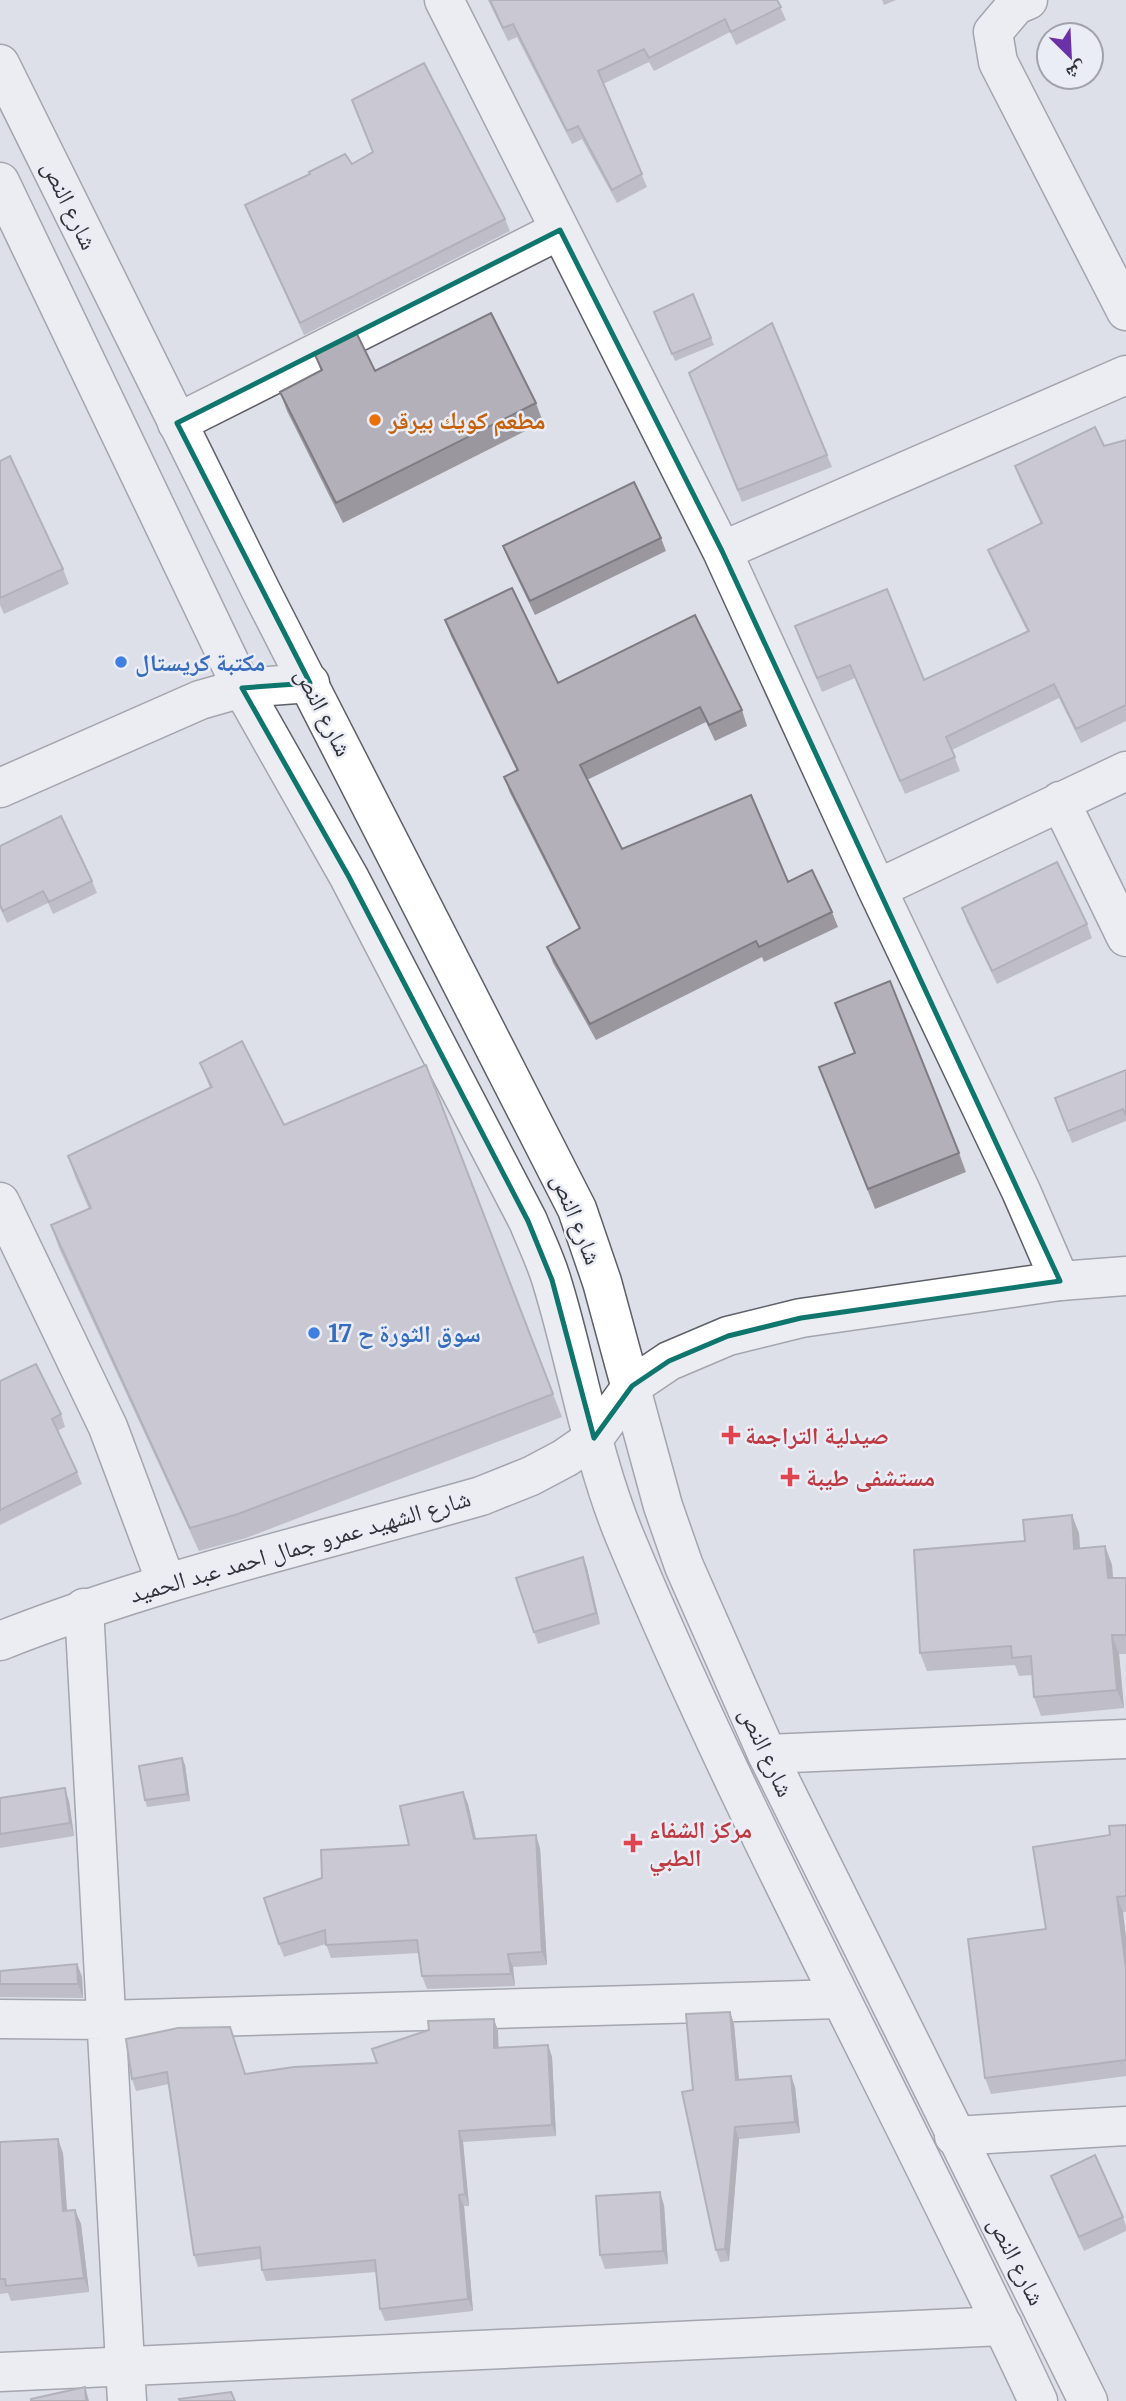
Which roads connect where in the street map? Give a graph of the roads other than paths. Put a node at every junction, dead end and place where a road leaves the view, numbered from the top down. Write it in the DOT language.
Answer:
graph roads {
  1 [pos="444,0"];
  2 [pos="1028,0"];
  3 [pos="0,64"];
  4 [pos="0,182"];
  5 [pos="560,230"];
  6 [pos="1126,311"];
  7 [pos="1126,375"];
  8 [pos="177,423"];
  9 [pos="722,551"];
  10 [pos="310,683"];
  11 [pos="243,688"];
  12 [pos="1126,771"];
  13 [pos="0,788"];
  14 [pos="1060,801"];
  15 [pos="877,889"];
  16 [pos="1126,937"];
  17 [pos="0,1202"];
  18 [pos="1126,1276"];
  19 [pos="1060,1281"];
  20 [pos="632,1386"];
  21 [pos="594,1438"];
  22 [pos="166,1582"];
  23 [pos="84,1608"];
  24 [pos="0,1641"];
  25 [pos="1126,1739"];
  26 [pos="767,1754"];
  27 [pos="838,1999"];
  28 [pos="0,2019"];
  29 [pos="104,2020"];
  30 [pos="1126,2126"];
  31 [pos="954,2136"];
  32 [pos="1003,2326"];
  33 [pos="0,2372"];
  34 [pos="126,2383"];
  35 [pos="1038,2401"];
  36 [pos="1088,2401"];
  1 -- 5 [label="street"];
  2 -- 6 [label="street"];
  3 -- 8 [label="street, شارع النص"];
  4 -- 11 [label="street, شارع النص"];
  5 -- 8 [label="street"];
  5 -- 9 [label="street"];
  7 -- 9 [label="street"];
  8 -- 10 [label="street, شارع النص"];
  9 -- 15 [label="street"];
  10 -- 11 [label="street"];
  10 -- 20 [label="street, شارع النص"];
  11 -- 13 [label="street"];
  11 -- 21 [label="street, شارع النص"];
  12 -- 14 [label="street"];
  14 -- 15 [label="street"];
  14 -- 16 [label="street"];
  15 -- 19 [label="street"];
  17 -- 22 [label="street"];
  18 -- 19 [label="street"];
  19 -- 20 [label="street"];
  20 -- 21 [label="street"];
  20 -- 26 [label="street, شارع النص"];
  21 -- 22 [label="street, شارع الشهيد عمرو جمال احمد عبد الحميد"];
  21 -- 27 [label="street, شارع النص"];
  22 -- 23 [label="street, شارع الشهيد عمرو جمال احمد عبد الحميد"];
  23 -- 24 [label="street, شارع الشهيد عمرو جمال احمد عبد الحميد"];
  23 -- 29 [label="street"];
  25 -- 26 [label="street"];
  26 -- 31 [label="street, شارع النص"];
  27 -- 29 [label="street"];
  27 -- 32 [label="street, شارع النص"];
  28 -- 29 [label="street"];
  29 -- 34 [label="street"];
  30 -- 31 [label="street"];
  31 -- 36 [label="street, شارع النص"];
  32 -- 34 [label="street"];
  32 -- 35 [label="street, شارع النص"];
  33 -- 34 [label="street"];
}
